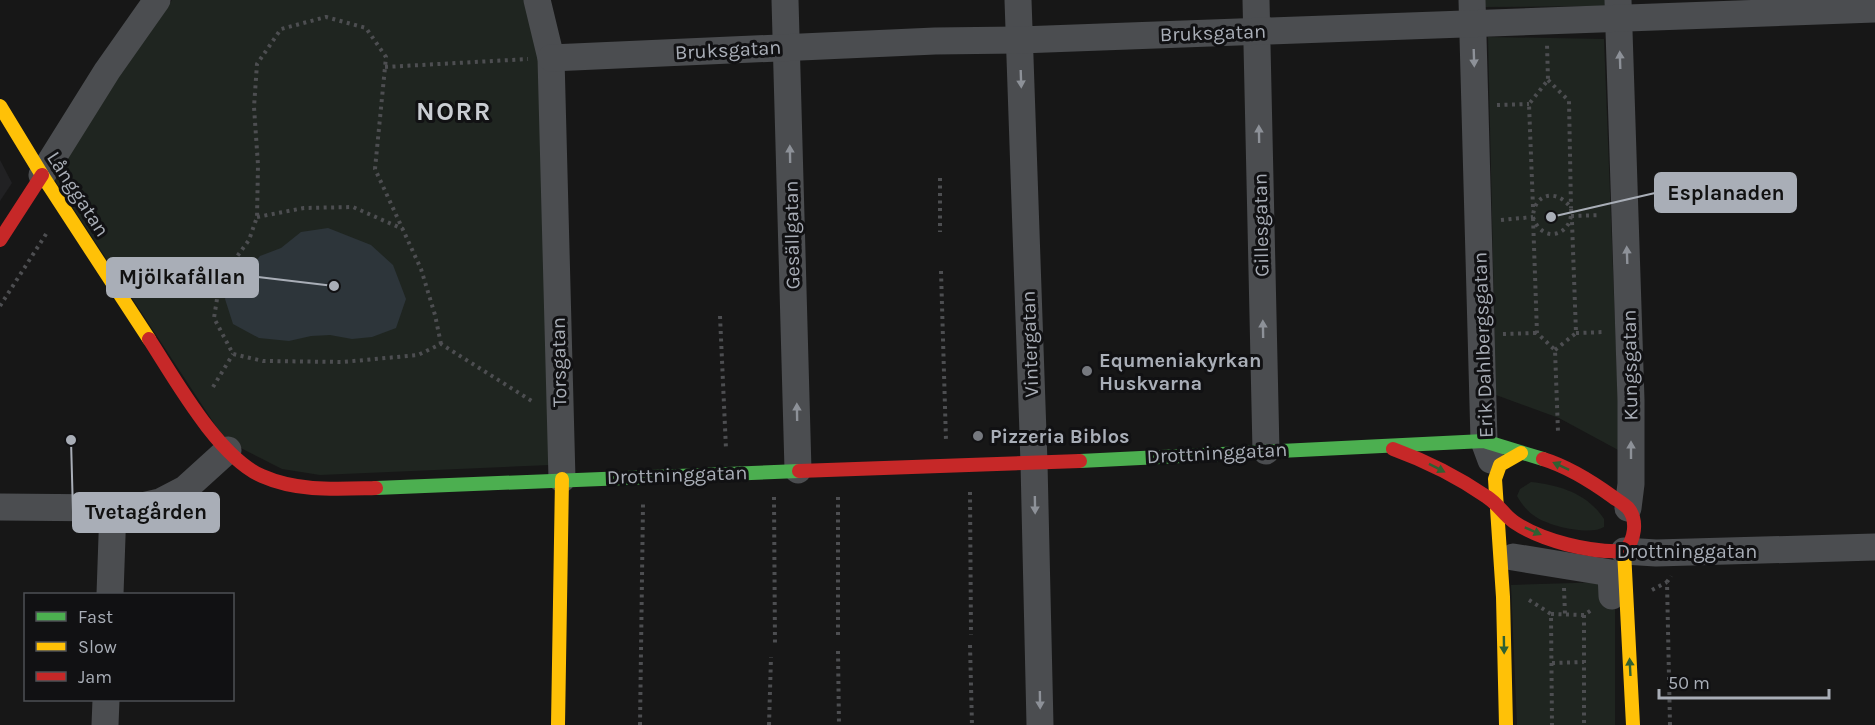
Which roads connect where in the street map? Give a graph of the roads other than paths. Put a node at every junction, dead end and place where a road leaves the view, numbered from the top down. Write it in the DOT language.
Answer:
graph roads {
  1 [pos="157,0"];
  2 [pos="537,0"];
  3 [pos="784,0"];
  4 [pos="1018,0"];
  5 [pos="1256,0"];
  6 [pos="1618,9"];
  7 [pos="1875,9"];
  8 [pos="1472,12"];
  9 [pos="1257,32"];
  10 [pos="1020,40"];
  11 [pos="787,47"];
  12 [pos="551,58"];
  13 [pos="0,106"];
  14 [pos="42,175"];
  15 [pos="0,240"];
  16 [pos="1485,441"];
  17 [pos="1383,445"];
  18 [pos="228,450"];
  19 [pos="1266,451"];
  20 [pos="1521,453"];
  21 [pos="1035,463"];
  22 [pos="798,470"];
  23 [pos="1495,473"];
  24 [pos="562,479"];
  25 [pos="1497,504"];
  26 [pos="0,507"];
  27 [pos="113,508"];
  28 [pos="1630,514"];
  29 [pos="1875,547"];
  30 [pos="1624,551"];
  31 [pos="1669,553"];
  32 [pos="1513,557"];
  33 [pos="110,593"];
  34 [pos="1612,596"];
  35 [pos="106,701"];
  36 [pos="105,725"];
  37 [pos="558,725"];
  38 [pos="1040,725"];
  39 [pos="1506,725"];
  40 [pos="1633,725"];
  1 -- 14 [label="street"];
  2 -- 12 [label="street, Torsgatan"];
  3 -- 11 [label="street, Gesällgatan"];
  4 -- 10 [label="street, Vintergatan"];
  5 -- 9 [label="street, Gillesgatan"];
  6 -- 7 [label="street, Bruksgatan"];
  6 -- 8 [label="street, Bruksgatan"];
  28 -- 6 [label="street, Kungsgatan, one-way"];
  8 -- 9 [label="street, Bruksgatan"];
  8 -- 16 [label="street, Erik Dahlbergsgatan, one-way"];
  9 -- 10 [label="street, Bruksgatan"];
  19 -- 9 [label="street, Gillesgatan, one-way"];
  10 -- 11 [label="street, Bruksgatan"];
  10 -- 21 [label="street, Vintergatan, one-way"];
  11 -- 12 [label="street, Bruksgatan"];
  22 -- 11 [label="street, Gesällgatan, one-way"];
  12 -- 24 [label="street, Torsgatan"];
  13 -- 14 [label="street, Långgatan"];
  14 -- 15 [label="street"];
  14 -- 18 [label="street, Långgatan"];
  16 -- 17 [label="street, Drottninggatan"];
  16 -- 20 [label="street, Drottninggatan"];
  16 -- 23 [label="street, Erik Dahlbergsgatan"];
  17 -- 19 [label="street, Drottninggatan"];
  17 -- 25 [label="street, Drottninggatan, one-way"];
  18 -- 24 [label="street, Drottninggatan"];
  18 -- 27 [label="street"];
  19 -- 21 [label="street, Drottninggatan"];
  20 -- 23 [label="street"];
  28 -- 20 [label="street, Drottninggatan, one-way"];
  21 -- 22 [label="street, Drottninggatan"];
  21 -- 38 [label="street, Vintergatan, one-way"];
  22 -- 24 [label="street, Drottninggatan"];
  23 -- 25 [label="street, Erik Dahlbergsgatan"];
  24 -- 37 [label="street, Torsgatan"];
  25 -- 30 [label="street, Drottninggatan, one-way"];
  25 -- 39 [label="street, Erik Dahlbergsgatan, one-way"];
  26 -- 27 [label="street"];
  27 -- 33 [label="street"];
  28 -- 30 [label="street, Kungsgatan"];
  28 -- 31 [label="street"];
  29 -- 31 [label="street, Drottninggatan"];
  30 -- 31 [label="street, Drottninggatan"];
  40 -- 30 [label="street, Kungsgatan, one-way"];
  32 -- 34 [label="street"];
  35 -- 36 [label="street"];
}
